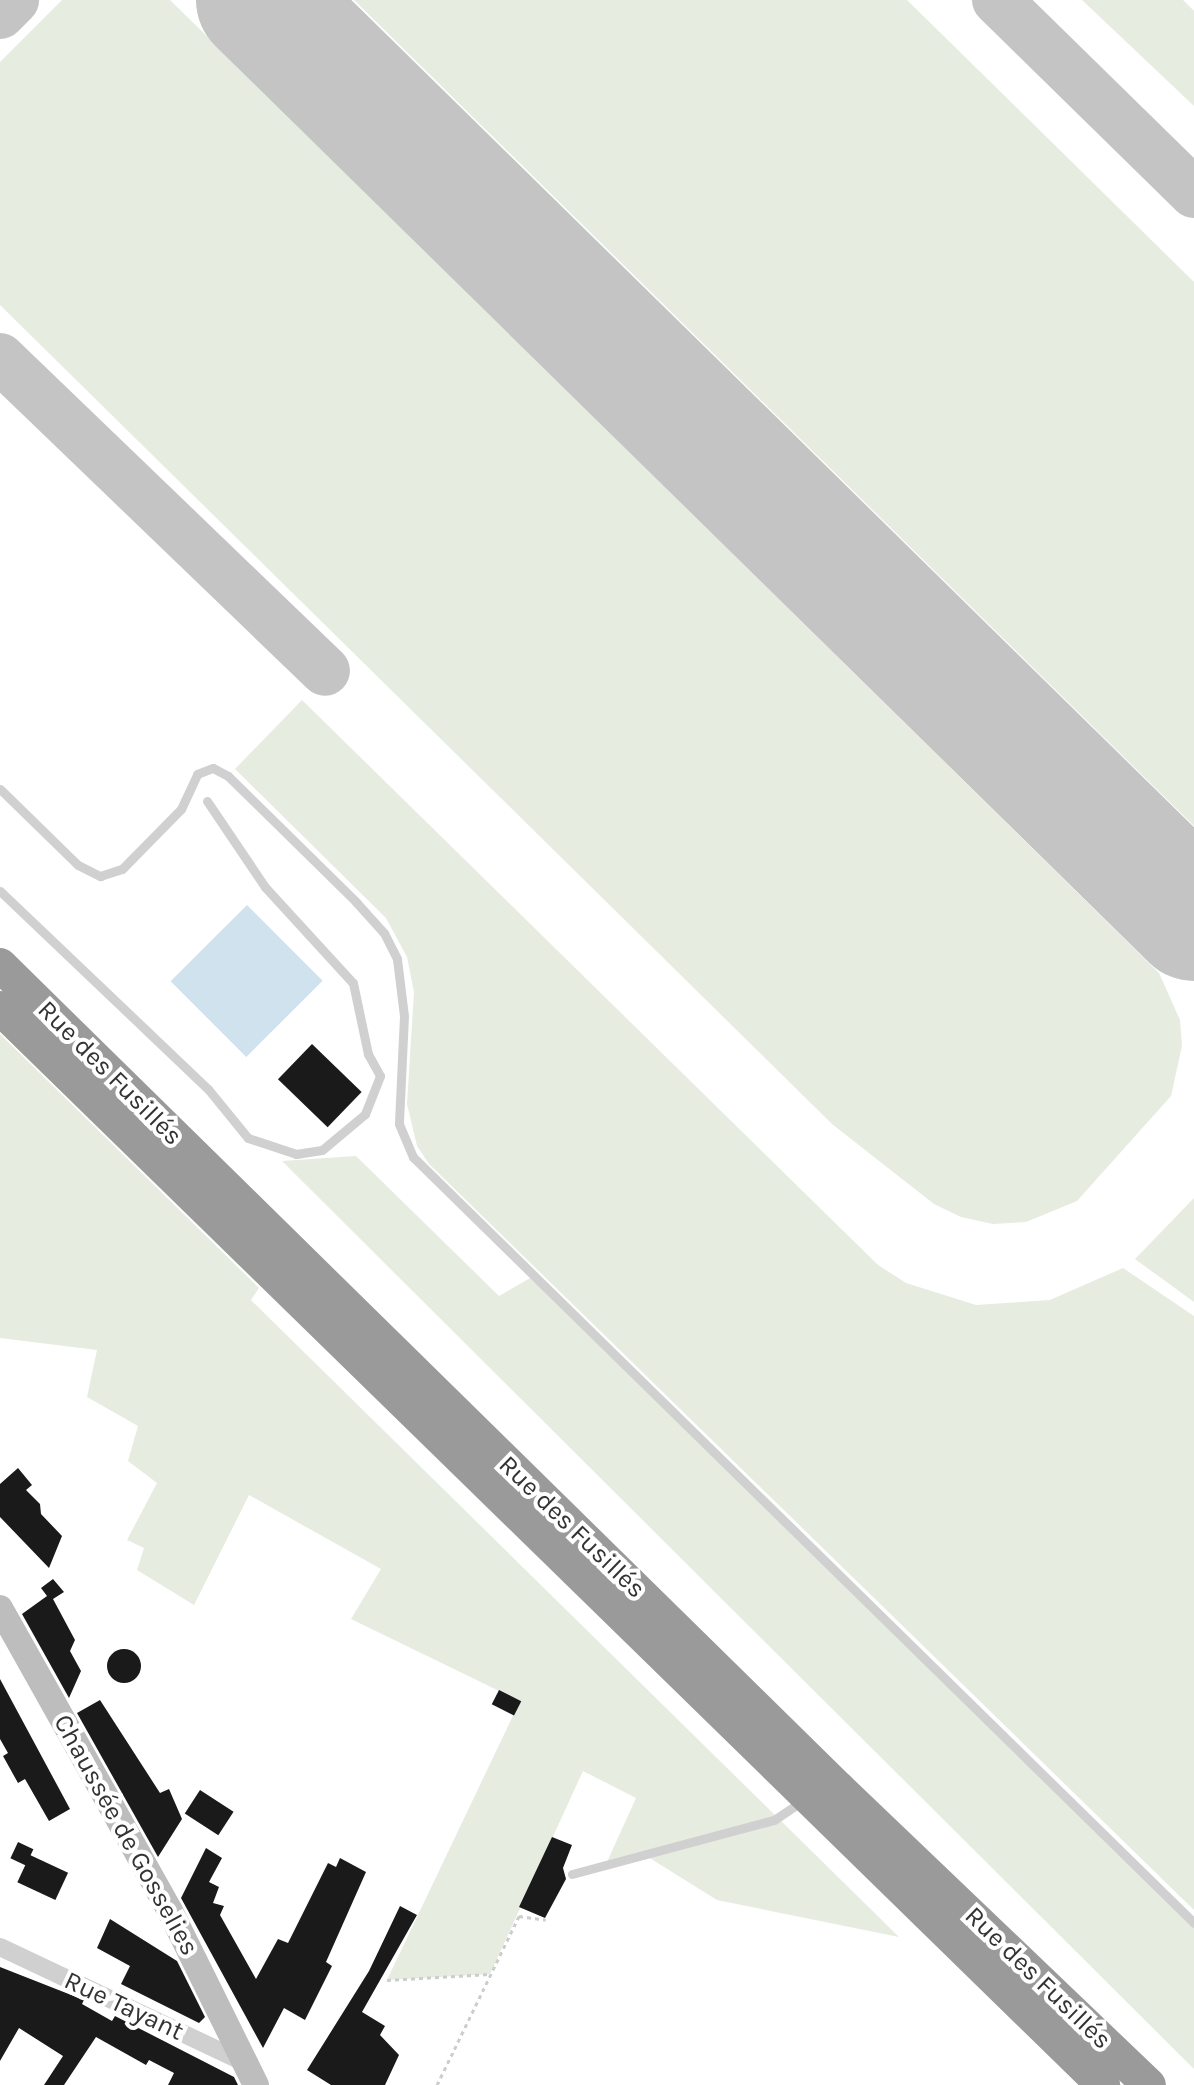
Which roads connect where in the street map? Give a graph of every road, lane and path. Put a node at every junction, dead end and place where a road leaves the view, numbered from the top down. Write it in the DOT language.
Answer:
graph roads {
  1 [pos="0,789"];
  2 [pos="207,801"];
  3 [pos="0,891"];
  4 [pos="0,965"];
  5 [pos="0,1008"];
  6 [pos="380,1076"];
  7 [pos="400,1077"];
  8 [pos="0,1608"];
  9 [pos="807,1796"];
  10 [pos="572,1874"];
  11 [pos="546,1920"];
  12 [pos="1194,1923"];
  13 [pos="0,1947"];
  14 [pos="490,1974"];
  15 [pos="387,1980"];
  16 [pos="252,2075"];
  17 [pos="437,2085"];
  18 [pos="1103,2085"];
  19 [pos="1149,2085"];
  1 -- 7 [label="lane"];
  2 -- 6 [label="lane"];
  3 -- 6 [label="lane"];
  4 -- 19 [label="highway, Rue des Fusillés"];
  5 -- 9 [label="highway, Rue des Fusillés"];
  6 -- 7 [label="lane"];
  7 -- 12 [label="lane"];
  8 -- 16 [label="street, Chaussée de Gosselies"];
  9 -- 10 [label="lane"];
  9 -- 18 [label="highway, Rue des Fusillés"];
  11 -- 14 [label="path"];
  13 -- 16 [label="street, Rue Tayant"];
  14 -- 15 [label="path"];
  14 -- 17 [label="path"];
}
